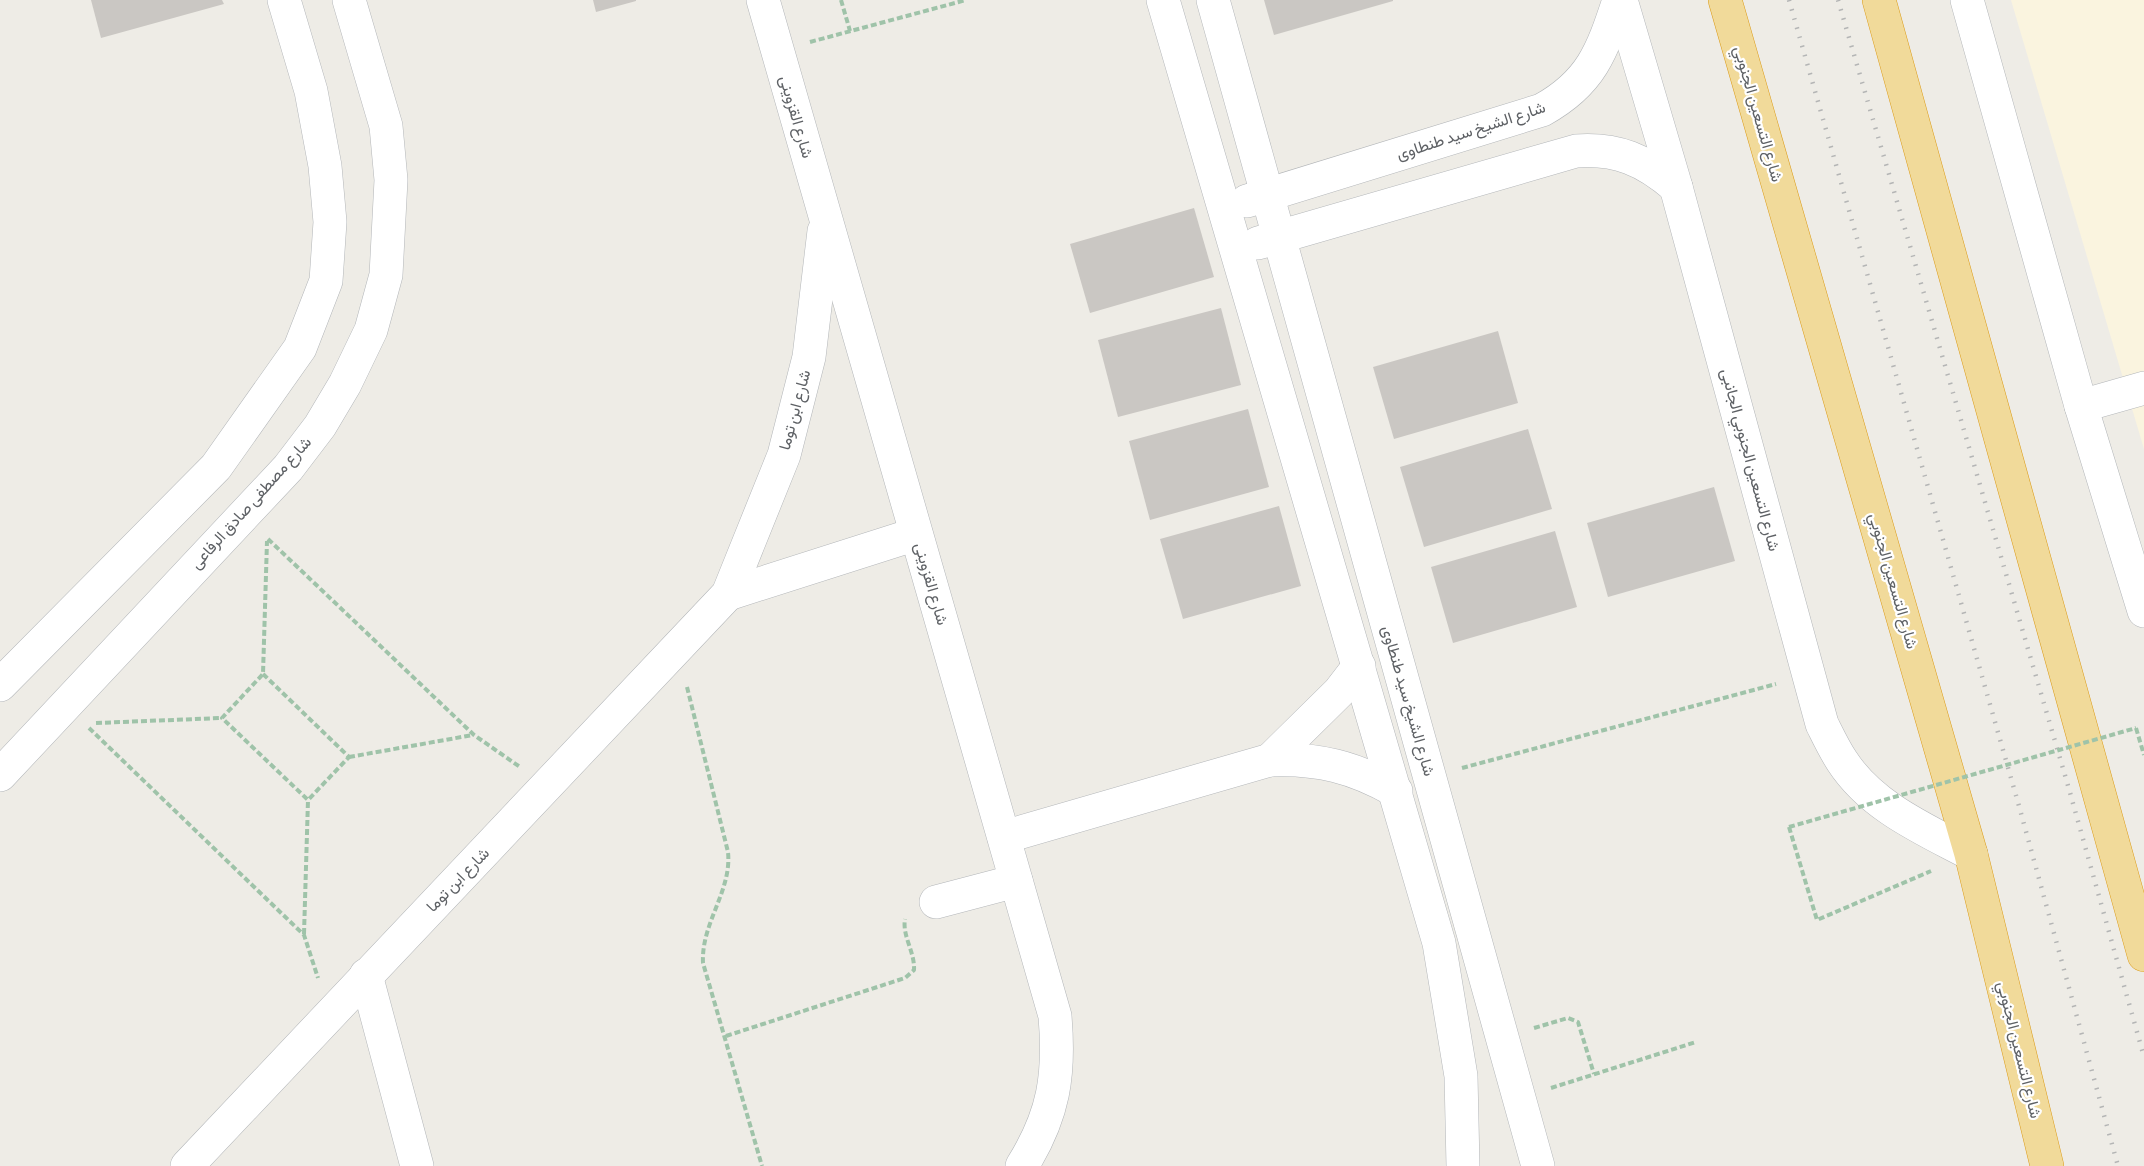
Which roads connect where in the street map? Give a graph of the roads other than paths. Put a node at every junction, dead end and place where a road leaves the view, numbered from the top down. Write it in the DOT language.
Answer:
graph roads {
  1 [pos="284,0"];
  2 [pos="349,0"];
  3 [pos="763,0"];
  4 [pos="1163,0"];
  5 [pos="1213,0"];
  6 [pos="1620,0"];
  7 [pos="1725,0"];
  8 [pos="1879,0"];
  9 [pos="1967,0"];
  10 [pos="1676,187"];
  11 [pos="1266,195"];
  12 [pos="1224,208"];
  13 [pos="825,217"];
  14 [pos="1279,236"];
  15 [pos="1236,249"];
  16 [pos="2144,388"];
  17 [pos="2081,406"];
  18 [pos="916,534"];
  19 [pos="728,594"];
  20 [pos="2144,610"];
  21 [pos="1359,666"];
  22 [pos="0,685"];
  23 [pos="1270,760"];
  24 [pos="0,775"];
  25 [pos="1396,791"];
  26 [pos="1004,837"];
  27 [pos="1971,854"];
  28 [pos="1016,881"];
  29 [pos="936,902"];
  30 [pos="1473,934"];
  31 [pos="1439,943"];
  32 [pos="2144,955"];
  33 [pos="366,975"];
  34 [pos="187,1166"];
  35 [pos="417,1166"];
  36 [pos="1022,1166"];
  37 [pos="1463,1166"];
  38 [pos="1538,1166"];
  39 [pos="2047,1166"];
  1 -- 22 [label="street"];
  2 -- 24 [label="street, شارع مصطفى صادق الرفاعى"];
  3 -- 13 [label="street, شارع القزوينى"];
  4 -- 12 [label="street"];
  5 -- 11 [label="street, شارع الشيخ سيد طنطاوى"];
  6 -- 10 [label="street, شارع التسعين الجنوبي الجانبى"];
  6 -- 11 [label="street, شارع الشيخ سيد طنطاوى"];
  7 -- 27 [label="highway, شارع التسعين الجنوبي"];
  8 -- 32 [label="highway"];
  9 -- 17 [label="street"];
  10 -- 14 [label="street"];
  10 -- 27 [label="street, شارع التسعين الجنوبي الجانبى"];
  11 -- 12 [label="street, شارع الشيخ سيد طنطاوى"];
  11 -- 14 [label="street, شارع الشيخ سيد طنطاوى"];
  12 -- 15 [label="street"];
  13 -- 18 [label="street, شارع القزوينى"];
  13 -- 19 [label="street, شارع ابن توما"];
  14 -- 15 [label="street"];
  14 -- 30 [label="street, شارع الشيخ سيد طنطاوى"];
  15 -- 21 [label="street"];
  16 -- 17 [label="street"];
  17 -- 20 [label="street"];
  18 -- 19 [label="street, شارع ابن توما"];
  18 -- 26 [label="street, شارع القزوينى"];
  19 -- 33 [label="street, شارع ابن توما"];
  21 -- 23 [label="street"];
  21 -- 25 [label="street"];
  23 -- 25 [label="street"];
  23 -- 26 [label="street"];
  25 -- 31 [label="street"];
  26 -- 28 [label="street, شارع القزوينى"];
  27 -- 39 [label="highway, شارع التسعين الجنوبي"];
  28 -- 29 [label="street"];
  28 -- 36 [label="street, شارع القزوينى"];
  30 -- 31 [label="street"];
  30 -- 38 [label="street, شارع الشيخ سيد طنطاوى"];
  31 -- 37 [label="street"];
  33 -- 34 [label="street, شارع ابن توما"];
  33 -- 35 [label="street"];
}
